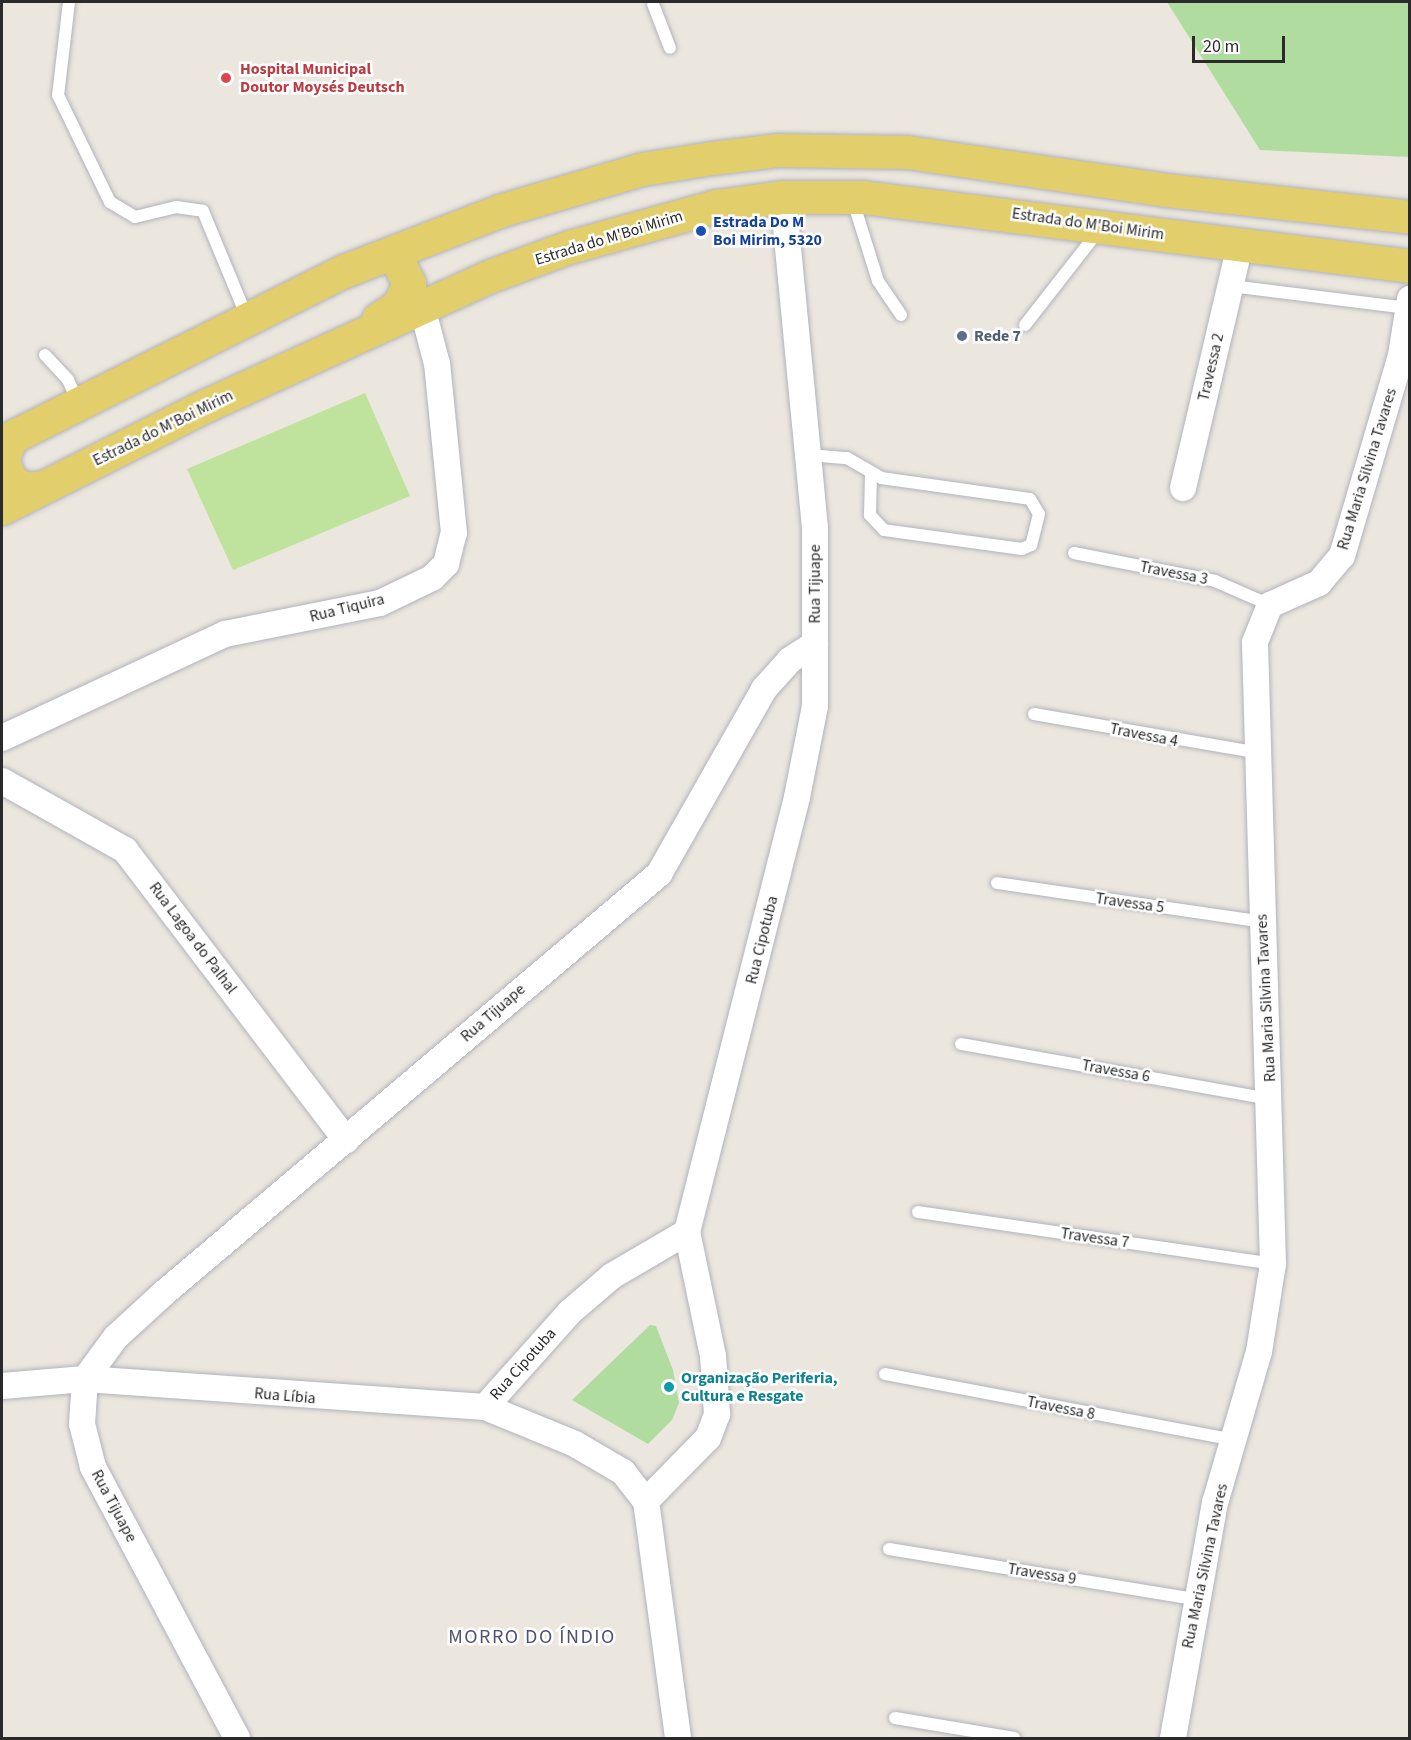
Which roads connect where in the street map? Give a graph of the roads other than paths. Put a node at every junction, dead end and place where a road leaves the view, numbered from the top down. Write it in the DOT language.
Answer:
graph roads {
  1 [pos="69,2"];
  2 [pos="653,4"];
  3 [pos="670,48"];
  4 [pos="783,197"];
  5 [pos="852,197"];
  6 [pos="1410,217"];
  7 [pos="1102,225"];
  8 [pos="1240,245"];
  9 [pos="394,252"];
  10 [pos="1410,266"];
  11 [pos="1231,286"];
  12 [pos="1409,303"];
  13 [pos="422,307"];
  14 [pos="901,315"];
  15 [pos="247,319"];
  16 [pos="1025,325"];
  17 [pos="348,341"];
  18 [pos="45,355"];
  19 [pos="80,405"];
  20 [pos="6,440"];
  21 [pos="808,455"];
  22 [pos="872,473"];
  23 [pos="43,487"];
  24 [pos="1183,488"];
  25 [pos="2,508"];
  26 [pos="1074,553"];
  27 [pos="1270,605"];
  28 [pos="815,645"];
  29 [pos="1034,714"];
  30 [pos="4,730"];
  31 [pos="1255,752"];
  32 [pos="2,781"];
  33 [pos="997,883"];
  34 [pos="1263,922"];
  35 [pos="961,1044"];
  36 [pos="1271,1099"];
  37 [pos="346,1140"];
  38 [pos="918,1212"];
  39 [pos="687,1232"];
  40 [pos="1273,1264"];
  41 [pos="885,1374"];
  42 [pos="85,1379"];
  43 [pos="2,1386"];
  44 [pos="485,1407"];
  45 [pos="1236,1440"];
  46 [pos="646,1502"];
  47 [pos="889,1549"];
  48 [pos="1196,1599"];
  49 [pos="895,1718"];
  50 [pos="237,1738"];
  51 [pos="678,1738"];
  52 [pos="1014,1738"];
  53 [pos="1173,1738"];
  1 -- 15 [label="lane"];
  2 -- 3 [label="lane"];
  4 -- 5 [label="main road, Estrada do M'Boi Mirim"];
  4 -- 13 [label="main road, Estrada do M'Boi Mirim"];
  4 -- 21 [label="street, Rua Tijuape"];
  5 -- 7 [label="main road, Estrada do M'Boi Mirim"];
  5 -- 14 [label="lane"];
  6 -- 9 [label="main road"];
  7 -- 8 [label="main road, Estrada do M'Boi Mirim"];
  7 -- 16 [label="lane"];
  8 -- 10 [label="main road, Estrada do M'Boi Mirim"];
  8 -- 11 [label="street, Travessa 2"];
  9 -- 15 [label="main road"];
  9 -- 17 [label="main road"];
  11 -- 12 [label="lane"];
  11 -- 24 [label="street, Travessa 2"];
  12 -- 27 [label="street, Rua Maria Silvina Tavares"];
  13 -- 17 [label="main road, Estrada do M'Boi Mirim"];
  13 -- 30 [label="street, Rua Tiquira"];
  15 -- 19 [label="main road"];
  17 -- 23 [label="main road, Estrada do M'Boi Mirim"];
  18 -- 19 [label="lane"];
  19 -- 20 [label="main road"];
  20 -- 23 [label="main road"];
  21 -- 22 [label="lane"];
  21 -- 28 [label="street, Rua Tijuape"];
  22 -- 22 [label="lane"];
  23 -- 25 [label="main road, Estrada do M'Boi Mirim"];
  26 -- 27 [label="lane, Travessa 3"];
  27 -- 31 [label="street, Rua Maria Silvina Tavares"];
  28 -- 37 [label="street, Rua Tijuape"];
  28 -- 39 [label="street, Rua Cipotuba"];
  29 -- 31 [label="lane, Travessa 4"];
  31 -- 34 [label="street, Rua Maria Silvina Tavares"];
  32 -- 37 [label="street, Rua Lagoa do Palhal"];
  33 -- 34 [label="lane, Travessa 5"];
  34 -- 36 [label="street, Rua Maria Silvina Tavares"];
  35 -- 36 [label="lane, Travessa 6"];
  36 -- 40 [label="street, Rua Maria Silvina Tavares"];
  37 -- 42 [label="street, Rua Tijuape"];
  38 -- 40 [label="lane, Travessa 7"];
  39 -- 44 [label="street, Rua Cipotuba"];
  39 -- 46 [label="street, Rua Cipotuba"];
  40 -- 45 [label="street, Rua Maria Silvina Tavares"];
  41 -- 45 [label="lane, Travessa 8"];
  42 -- 43 [label="street, Rua Líbia"];
  42 -- 44 [label="street, Rua Líbia"];
  42 -- 50 [label="street, Rua Tijuape"];
  44 -- 46 [label="street, Rua Cipotuba"];
  45 -- 48 [label="street, Rua Maria Silvina Tavares"];
  46 -- 51 [label="street, Rua Cipotuba"];
  47 -- 48 [label="lane, Travessa 9"];
  48 -- 53 [label="street, Rua Maria Silvina Tavares"];
  49 -- 52 [label="lane"];
}
